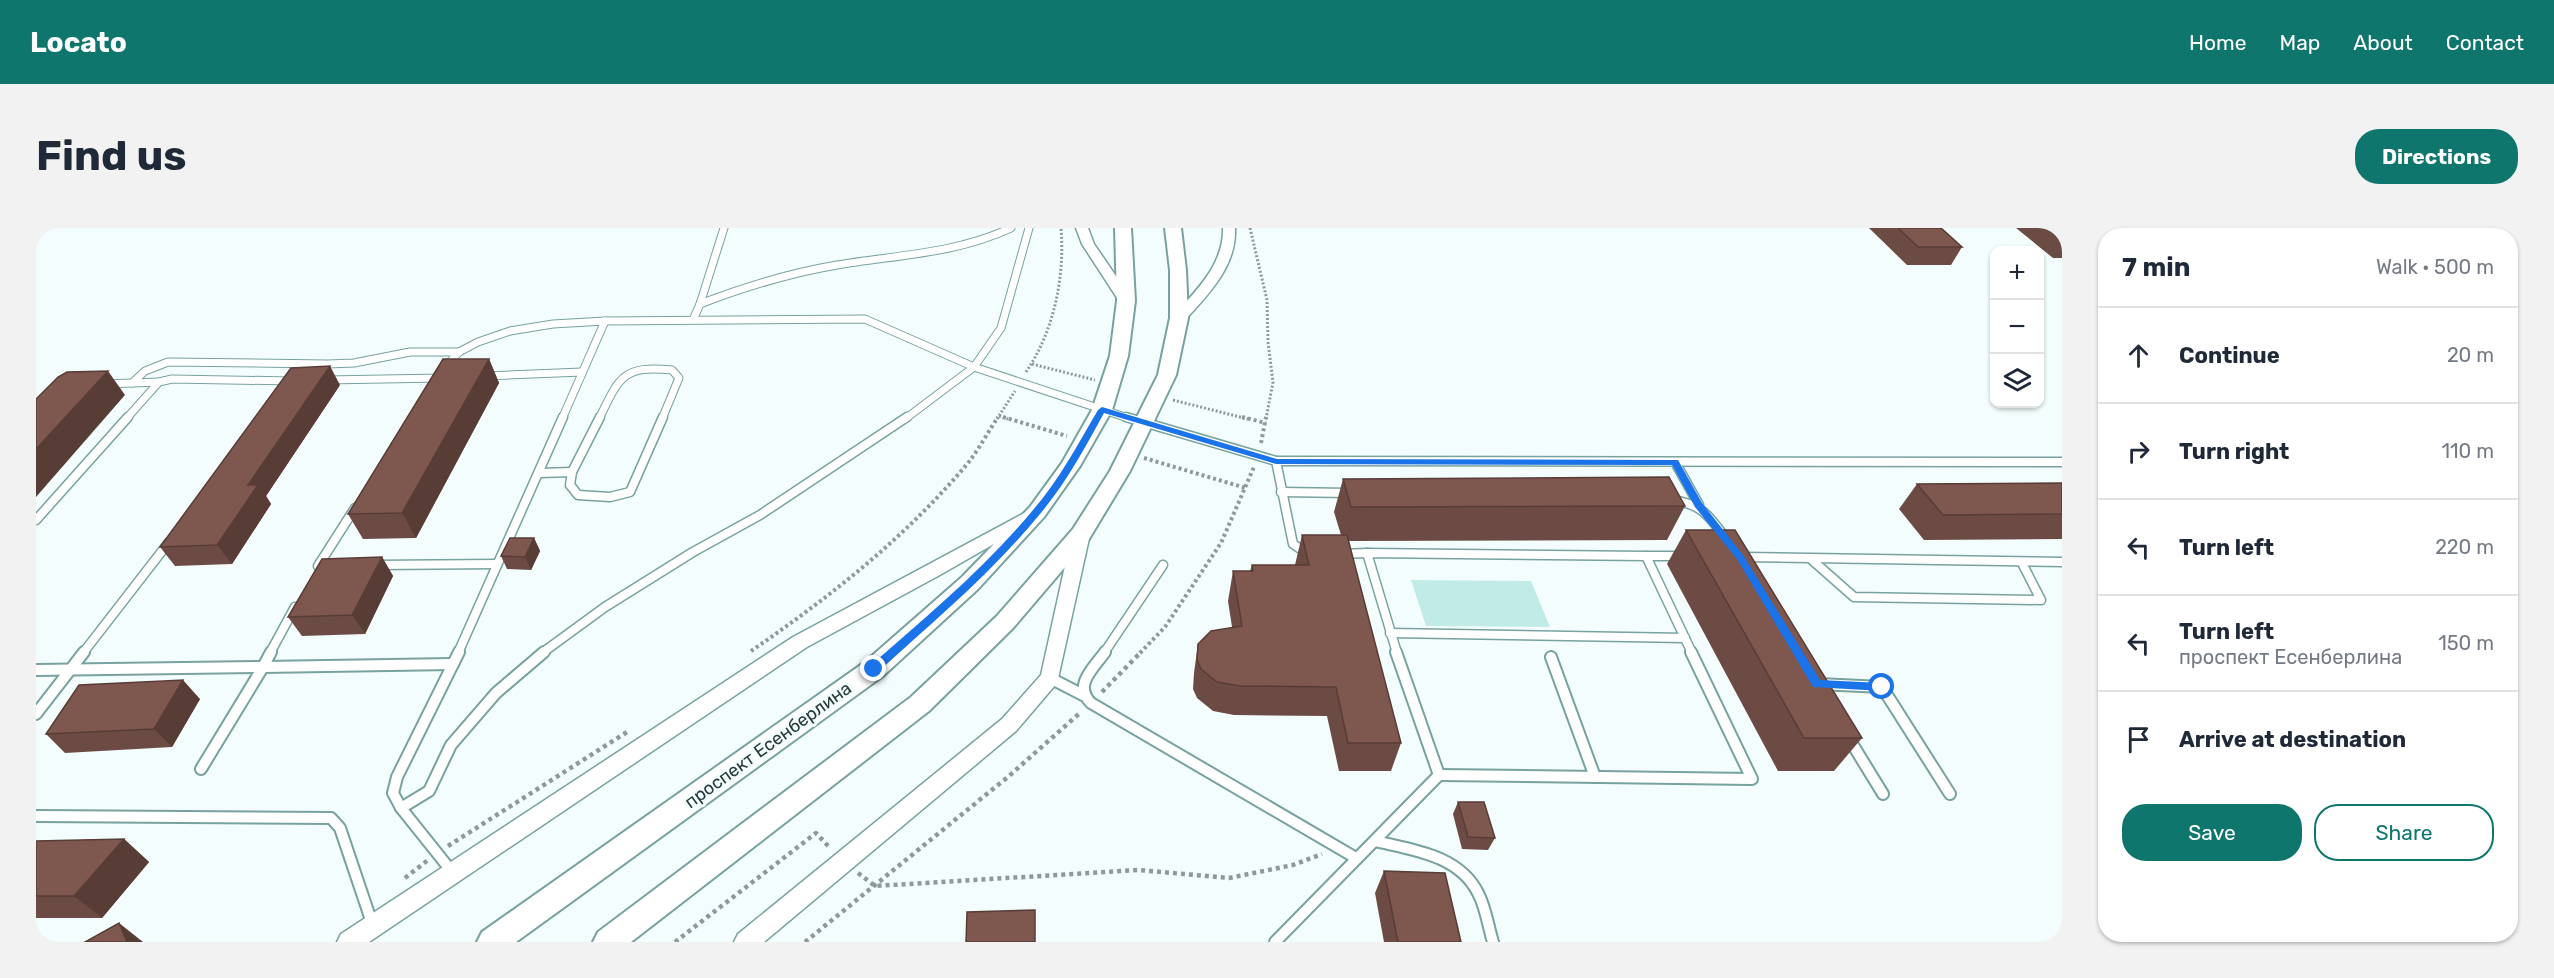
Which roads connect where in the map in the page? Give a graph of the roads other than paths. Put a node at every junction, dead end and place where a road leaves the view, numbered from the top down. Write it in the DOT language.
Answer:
graph roads {
  1 [pos="724,228"];
  2 [pos="1011,228"];
  3 [pos="1029,228"];
  4 [pos="1082,228"];
  5 [pos="1123,228"];
  6 [pos="1173,228"];
  7 [pos="1229,228"];
  8 [pos="1126,301"];
  9 [pos="700,304"];
  10 [pos="1179,318"];
  11 [pos="693,320"];
  12 [pos="605,321"];
  13 [pos="459,352"];
  14 [pos="974,367"];
  15 [pos="582,372"];
  16 [pos="471,377"];
  17 [pos="438,378"];
  18 [pos="449,378"];
  19 [pos="293,381"];
  20 [pos="304,381"];
  21 [pos="315,381"];
  22 [pos="159,382"];
  23 [pos="132,383"];
  24 [pos="94,386"];
  25 [pos="431,388"];
  26 [pos="286,390"];
  27 [pos="1102,410"];
  28 [pos="1146,422"];
  29 [pos="1276,461"];
  30 [pos="1674,462"];
  31 [pos="2062,462"];
  32 [pos="572,472"];
  33 [pos="539,473"];
  34 [pos="1281,492"];
  35 [pos="1364,494"];
  36 [pos="362,496"];
  37 [pos="1664,500"];
  38 [pos="1698,505"];
  39 [pos="1037,512"];
  40 [pos="36,520"];
  41 [pos="178,530"];
  42 [pos="1081,534"];
  43 [pos="1367,553"];
  44 [pos="1321,554"];
  45 [pos="1332,554"];
  46 [pos="1646,556"];
  47 [pos="1693,557"];
  48 [pos="1728,557"];
  49 [pos="1740,557"];
  50 [pos="1812,560"];
  51 [pos="2062,562"];
  52 [pos="2022,563"];
  53 [pos="496,564"];
  54 [pos="365,565"];
  55 [pos="1163,565"];
  56 [pos="318,566"];
  57 [pos="330,566"];
  58 [pos="1746,567"];
  59 [pos="312,576"];
  60 [pos="301,596"];
  61 [pos="1390,633"];
  62 [pos="1685,638"];
  63 [pos="1551,657"];
  64 [pos="453,664"];
  65 [pos="262,667"];
  66 [pos="36,670"];
  67 [pos="71,670"];
  68 [pos="1811,674"];
  69 [pos="1050,678"];
  70 [pos="1816,684"];
  71 [pos="1822,694"];
  72 [pos="1083,695"];
  73 [pos="36,714"];
  74 [pos="1840,724"];
  75 [pos="201,769"];
  76 [pos="1438,775"];
  77 [pos="1595,777"];
  78 [pos="1882,794"];
  79 [pos="1950,794"];
  80 [pos="401,807"];
  81 [pos="36,816"];
  82 [pos="1375,841"];
  83 [pos="1356,858"];
  84 [pos="454,874"];
  85 [pos="373,926"];
  86 [pos="349,942"];
  87 [pos="492,942"];
  88 [pos="608,942"];
  89 [pos="746,942"];
  90 [pos="1275,942"];
  91 [pos="1493,942"];
  1 -- 9 [label="lane"];
  2 -- 9 [label="lane"];
  3 -- 14 [label="lane"];
  4 -- 8 [label="street"];
  5 -- 8 [label="street, проспект Есенберлина"];
  6 -- 10 [label="street"];
  7 -- 10 [label="street"];
  8 -- 27 [label="street, проспект Есенберлина"];
  9 -- 11 [label="lane"];
  10 -- 28 [label="street"];
  11 -- 12 [label="lane"];
  11 -- 14 [label="lane"];
  12 -- 13 [label="lane"];
  12 -- 15 [label="lane"];
  13 -- 17 [label="lane"];
  13 -- 23 [label="lane"];
  14 -- 27 [label="lane"];
  14 -- 80 [label="lane"];
  15 -- 16 [label="lane"];
  15 -- 33 [label="lane"];
  17 -- 18 [label="lane"];
  17 -- 21 [label="lane"];
  17 -- 25 [label="lane"];
  19 -- 20 [label="lane"];
  19 -- 22 [label="lane"];
  19 -- 26 [label="lane"];
  22 -- 23 [label="lane"];
  22 -- 40 [label="lane"];
  23 -- 24 [label="lane"];
  27 -- 28 [label="lane"];
  27 -- 39 [label="street, проспект Есенберлина"];
  28 -- 29 [label="lane"];
  28 -- 42 [label="street"];
  29 -- 30 [label="lane"];
  29 -- 34 [label="lane"];
  30 -- 31 [label="lane"];
  30 -- 38 [label="lane"];
  32 -- 32 [label="lane"];
  32 -- 33 [label="lane"];
  33 -- 53 [label="lane"];
  34 -- 35 [label="lane"];
  34 -- 44 [label="lane"];
  36 -- 56 [label="lane"];
  37 -- 38 [label="lane"];
  38 -- 49 [label="lane"];
  39 -- 84 [label="street"];
  39 -- 87 [label="street, проспект Есенберлина"];
  41 -- 67 [label="lane"];
  42 -- 69 [label="street"];
  42 -- 88 [label="street"];
  43 -- 45 [label="lane"];
  43 -- 46 [label="lane"];
  43 -- 61 [label="lane"];
  46 -- 47 [label="lane"];
  46 -- 62 [label="lane"];
  48 -- 49 [label="lane"];
  49 -- 50 [label="lane"];
  49 -- 58 [label="lane"];
  50 -- 52 [label="lane"];
  50 -- 52 [label="lane"];
  51 -- 52 [label="lane"];
  53 -- 54 [label="lane"];
  53 -- 64 [label="lane"];
  55 -- 72 [label="lane"];
  56 -- 57 [label="lane"];
  56 -- 59 [label="lane"];
  60 -- 65 [label="lane"];
  61 -- 62 [label="lane"];
  61 -- 76 [label="lane"];
  62 -- 77 [label="lane"];
  63 -- 77 [label="lane"];
  64 -- 65 [label="lane"];
  64 -- 80 [label="lane"];
  65 -- 67 [label="lane"];
  65 -- 75 [label="lane"];
  66 -- 67 [label="lane"];
  67 -- 73 [label="lane"];
  68 -- 70 [label="lane"];
  69 -- 72 [label="lane"];
  69 -- 89 [label="street"];
  70 -- 71 [label="lane"];
  70 -- 79 [label="lane"];
  72 -- 83 [label="lane"];
  74 -- 78 [label="lane"];
  76 -- 77 [label="lane"];
  76 -- 82 [label="lane"];
  80 -- 84 [label="lane"];
  81 -- 85 [label="lane"];
  82 -- 83 [label="lane"];
  82 -- 91 [label="lane"];
  83 -- 90 [label="lane"];
  84 -- 85 [label="street"];
  85 -- 86 [label="street"];
}
